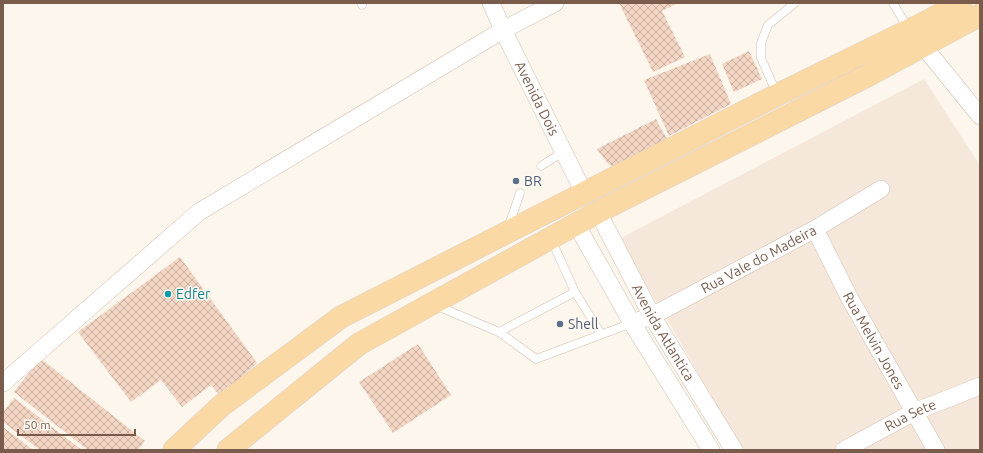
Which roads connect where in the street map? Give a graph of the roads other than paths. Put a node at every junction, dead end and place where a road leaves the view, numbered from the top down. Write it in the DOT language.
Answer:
graph roads {
  1 [pos="491,3"];
  2 [pos="555,3"];
  3 [pos="795,3"];
  4 [pos="893,3"];
  5 [pos="961,3"];
  6 [pos="980,15"];
  7 [pos="503,30"];
  8 [pos="909,30"];
  9 [pos="924,46"];
  10 [pos="777,95"];
  11 [pos="980,116"];
  12 [pos="563,152"];
  13 [pos="541,166"];
  14 [pos="881,189"];
  15 [pos="520,193"];
  16 [pos="584,193"];
  17 [pos="598,212"];
  18 [pos="576,224"];
  19 [pos="815,229"];
  20 [pos="507,232"];
  21 [pos="550,238"];
  22 [pos="575,292"];
  23 [pos="432,304"];
  24 [pos="652,316"];
  25 [pos="632,323"];
  26 [pos="499,332"];
  27 [pos="601,334"];
  28 [pos="3,383"];
  29 [pos="980,386"];
  30 [pos="914,412"];
  31 [pos="713,416"];
  32 [pos="696,427"];
  33 [pos="174,450"];
  34 [pos="228,450"];
  35 [pos="711,450"];
  36 [pos="734,450"];
  37 [pos="844,450"];
  38 [pos="936,450"];
  1 -- 7 [label="street, Avenida Dois"];
  2 -- 7 [label="street"];
  3 -- 10 [label="lane"];
  4 -- 8 [label="lane"];
  5 -- 8 [label="main road"];
  6 -- 9 [label="main road"];
  7 -- 12 [label="street, Avenida Dois"];
  7 -- 28 [label="street"];
  8 -- 9 [label="street"];
  8 -- 10 [label="main road"];
  9 -- 11 [label="street"];
  9 -- 17 [label="main road"];
  10 -- 16 [label="main road"];
  12 -- 13 [label="lane"];
  12 -- 16 [label="street, Avenida Dois"];
  14 -- 19 [label="street, Rua Vale do Madeira"];
  15 -- 20 [label="lane"];
  16 -- 20 [label="main road"];
  17 -- 18 [label="main road"];
  17 -- 24 [label="street, Avenida Atlantica"];
  18 -- 21 [label="main road"];
  18 -- 25 [label="street, Avenida Atlantica"];
  19 -- 24 [label="street, Rua Vale do Madeira"];
  19 -- 30 [label="street, Rua Melvin Jones"];
  20 -- 33 [label="main road"];
  21 -- 22 [label="lane"];
  21 -- 23 [label="main road"];
  22 -- 26 [label="lane"];
  22 -- 27 [label="lane"];
  23 -- 26 [label="lane"];
  23 -- 34 [label="main road"];
  24 -- 25 [label="street, Rua Vale do Madeira"];
  24 -- 31 [label="street, Avenida Atlantica"];
  25 -- 27 [label="lane"];
  25 -- 32 [label="street, Avenida Atlantica"];
  26 -- 27 [label="lane"];
  29 -- 30 [label="street, Rua Sete"];
  30 -- 37 [label="street, Rua Sete"];
  30 -- 38 [label="street, Rua Melvin Jones"];
  31 -- 32 [label="street"];
  31 -- 36 [label="street, Avenida Atlantica"];
  32 -- 35 [label="street, Avenida Atlantica"];
}
